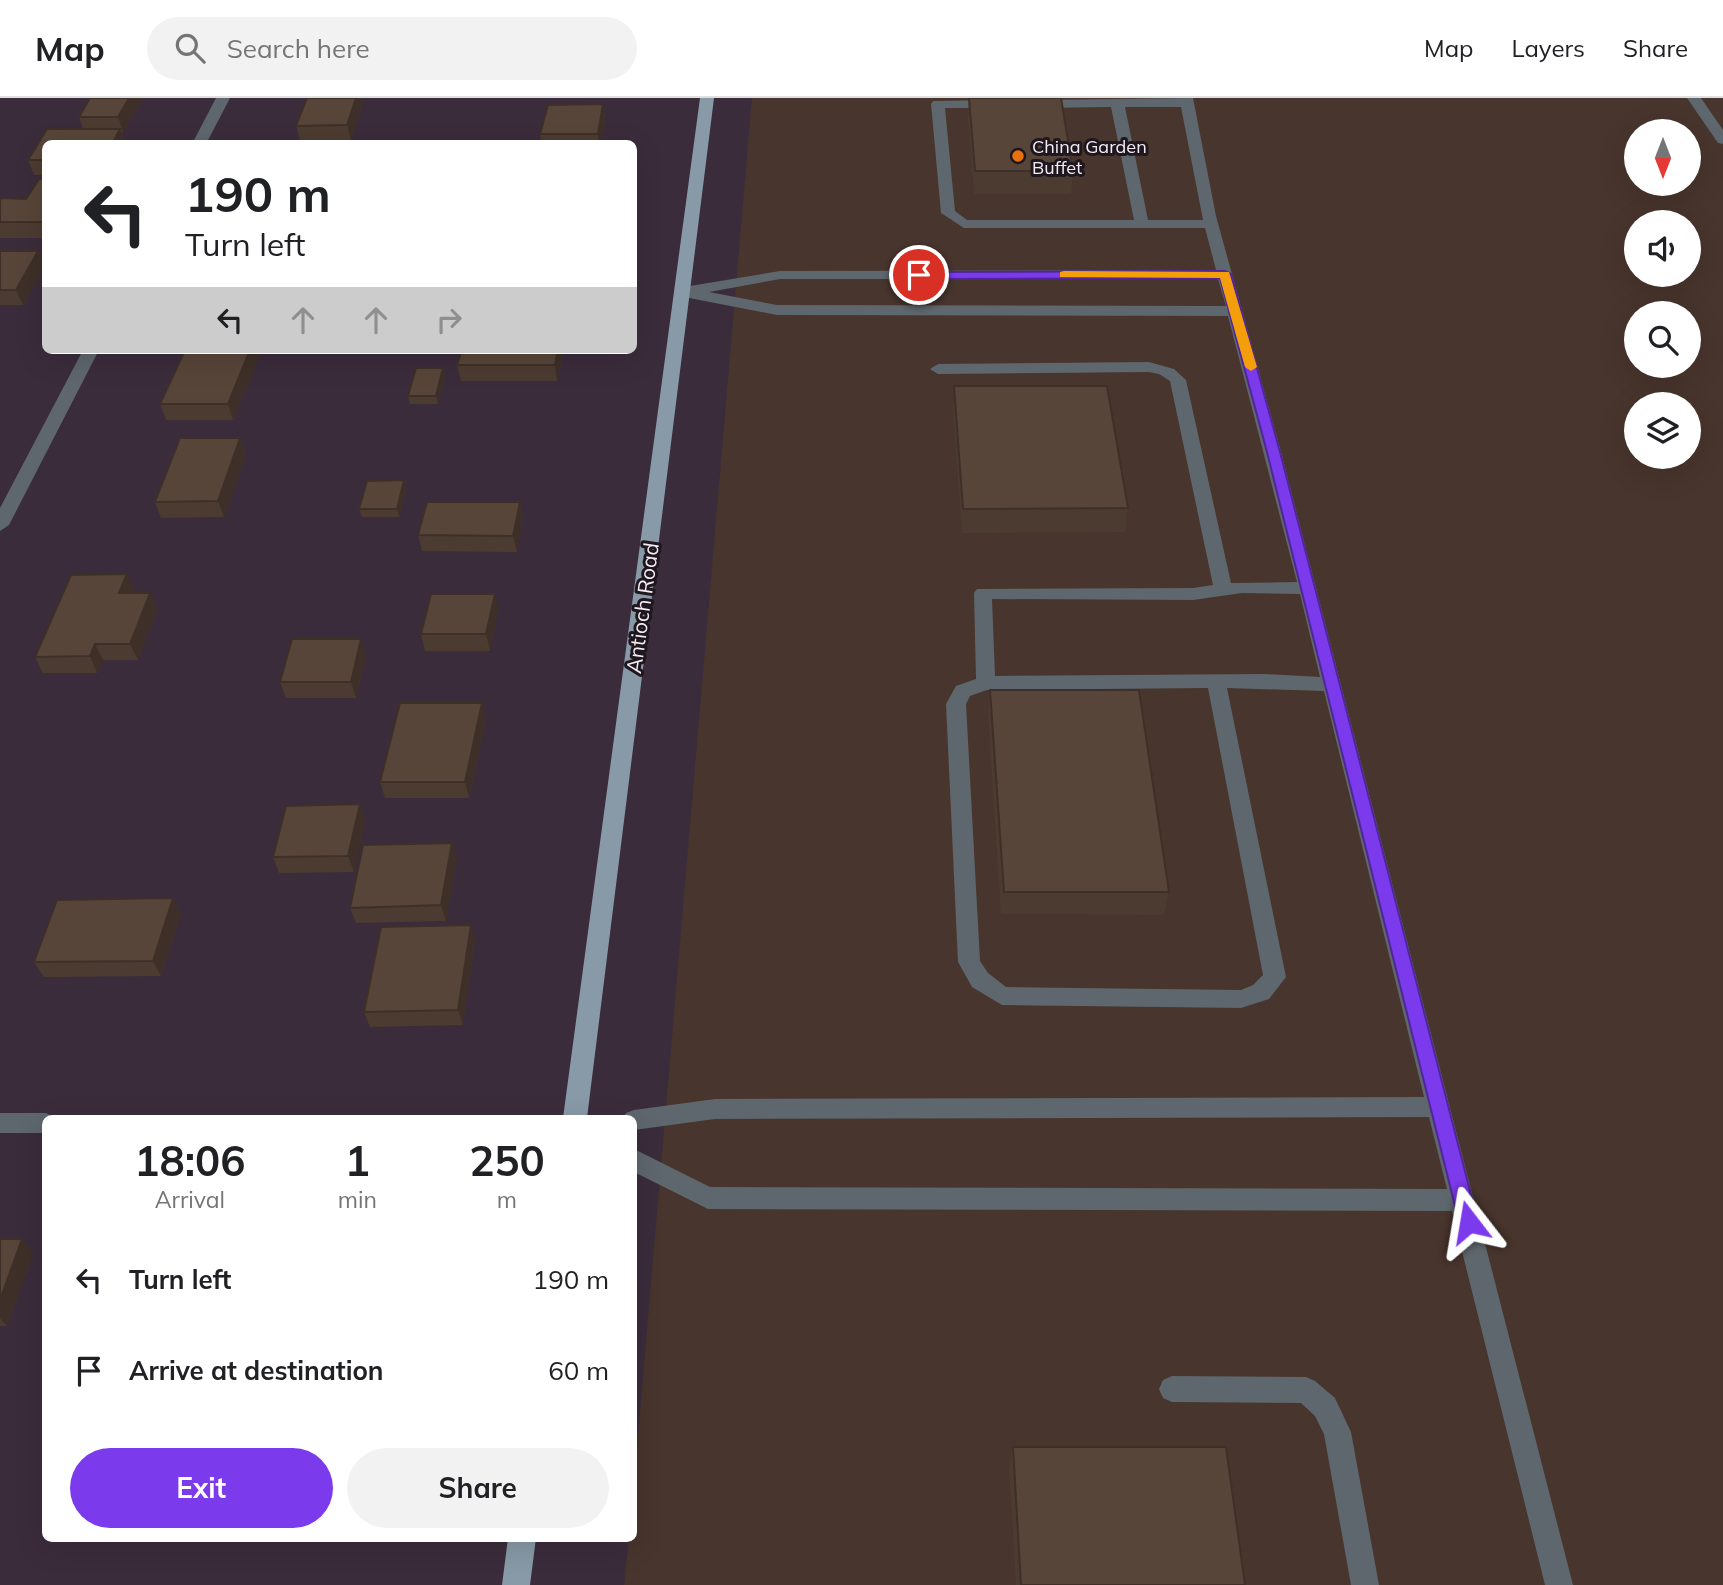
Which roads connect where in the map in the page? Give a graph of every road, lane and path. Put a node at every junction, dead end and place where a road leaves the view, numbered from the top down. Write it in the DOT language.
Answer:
graph roads {
  1 [pos="223,98"];
  2 [pos="707,98"];
  3 [pos="1694,98"];
  4 [pos="1186,100"];
  5 [pos="1117,103"];
  6 [pos="201,140"];
  7 [pos="1723,140"];
  8 [pos="1142,223"];
  9 [pos="1212,224"];
  10 [pos="1225,274"];
  11 [pos="684,292"];
  12 [pos="1234,311"];
  13 [pos="90,354"];
  14 [pos="938,369"];
  15 [pos="0,525"];
  16 [pos="1307,588"];
  17 [pos="1223,590"];
  18 [pos="1216,682"];
  19 [pos="986,683"];
  20 [pos="1332,685"];
  21 [pos="1439,1107"];
  22 [pos="575,1115"];
  23 [pos="637,1120"];
  24 [pos="0,1123"];
  25 [pos="42,1123"];
  26 [pos="637,1162"];
  27 [pos="1463,1200"];
  28 [pos="1172,1389"];
  29 [pos="521,1542"];
  30 [pos="516,1585"];
  31 [pos="1365,1585"];
  32 [pos="1559,1585"];
  1 -- 6 [label="street"];
  2 -- 11 [label="main road, Antioch Road"];
  3 -- 7 [label="street"];
  4 -- 5 [label="street"];
  4 -- 9 [label="street"];
  5 -- 8 [label="street"];
  5 -- 8 [label="street"];
  8 -- 9 [label="street"];
  9 -- 10 [label="street"];
  10 -- 11 [label="street"];
  10 -- 12 [label="street"];
  11 -- 12 [label="street"];
  11 -- 22 [label="main road, Antioch Road"];
  12 -- 16 [label="street"];
  13 -- 15 [label="street"];
  14 -- 17 [label="street"];
  16 -- 17 [label="street"];
  16 -- 20 [label="street"];
  17 -- 19 [label="street"];
  18 -- 19 [label="street"];
  18 -- 19 [label="street"];
  18 -- 20 [label="street"];
  20 -- 21 [label="street"];
  21 -- 23 [label="street"];
  21 -- 27 [label="street"];
  24 -- 25 [label="street"];
  26 -- 27 [label="street"];
  27 -- 32 [label="street"];
  28 -- 31 [label="street"];
  29 -- 30 [label="main road"];
}
